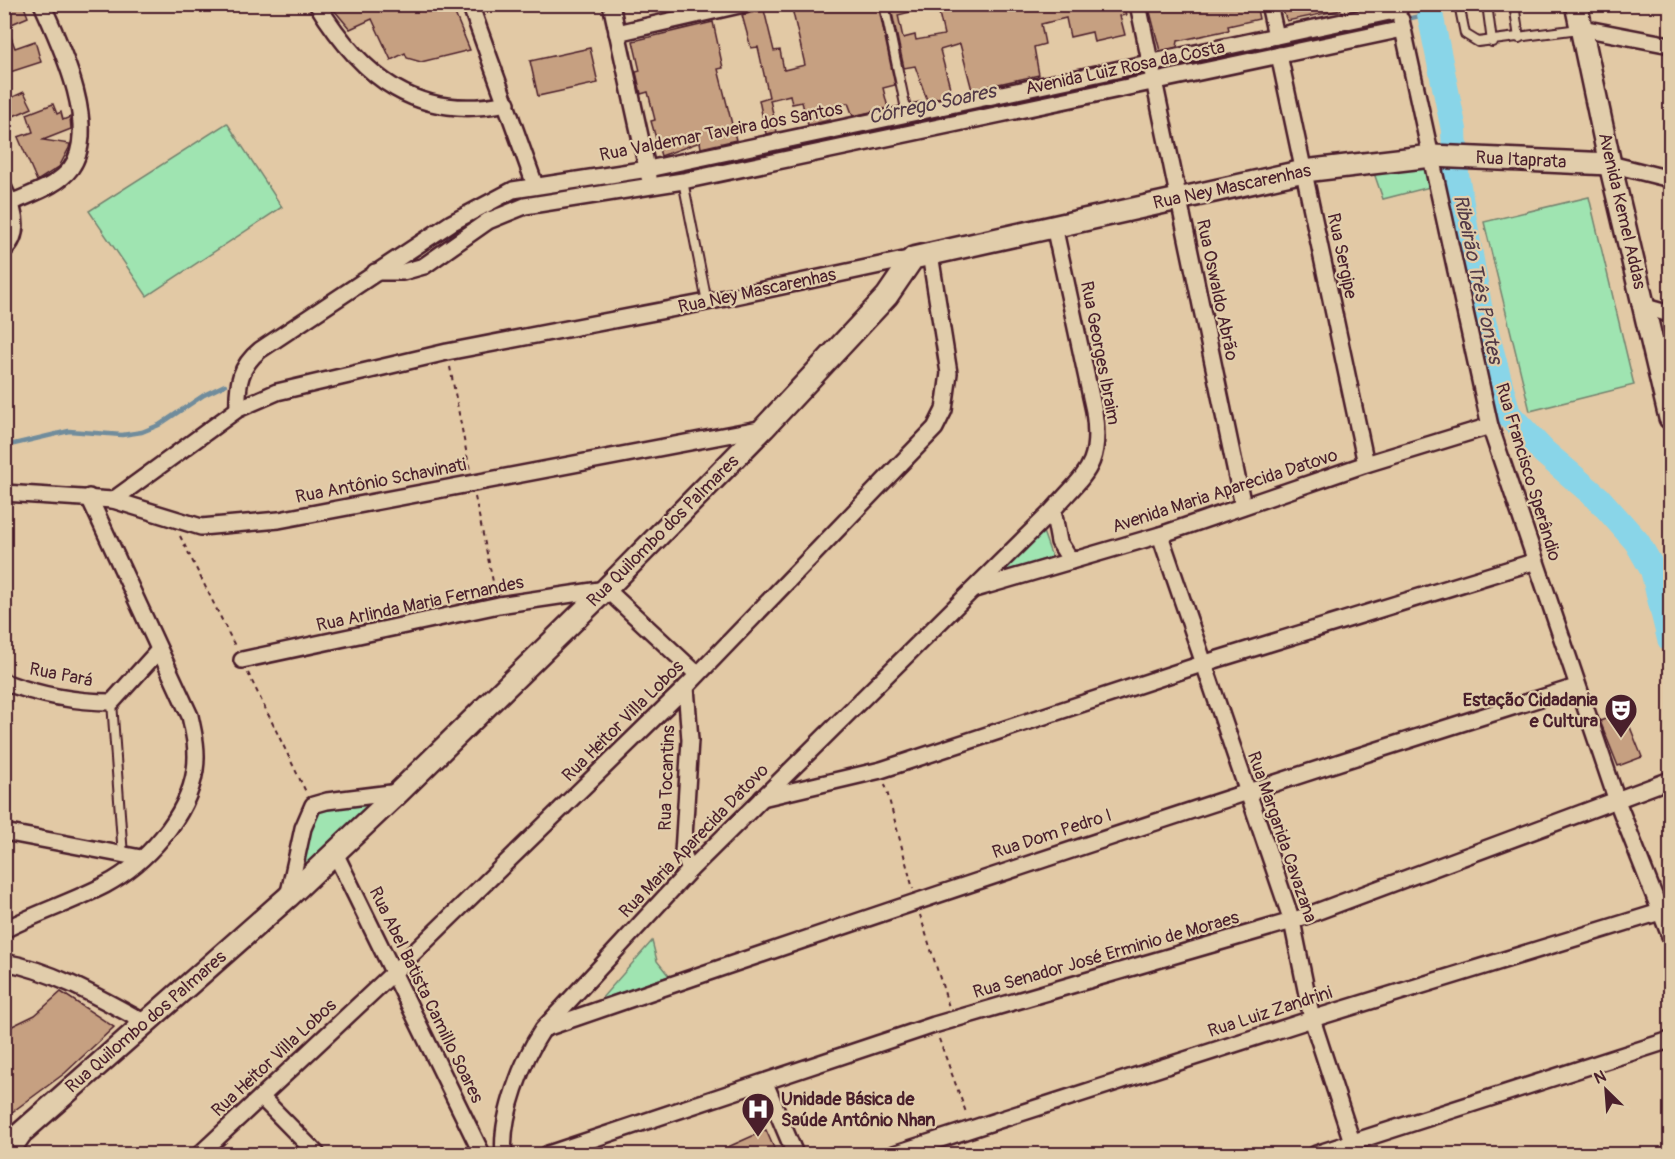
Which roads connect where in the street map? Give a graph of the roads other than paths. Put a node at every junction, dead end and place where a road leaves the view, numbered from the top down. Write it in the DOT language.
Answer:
graph roads {
  1 [pos="42,4"];
  2 [pos="316,4"];
  3 [pos="470,4"];
  4 [pos="611,4"];
  5 [pos="744,4"];
  6 [pos="884,4"];
  7 [pos="1138,4"];
  8 [pos="1269,4"];
  9 [pos="1459,4"];
  10 [pos="1486,4"];
  11 [pos="1514,4"];
  12 [pos="1576,4"];
  13 [pos="1401,16"];
  14 [pos="1582,28"];
  15 [pos="617,33"];
  16 [pos="1276,36"];
  17 [pos="1520,38"];
  18 [pos="1492,42"];
  19 [pos="1671,45"];
  20 [pos="1280,55"];
  21 [pos="1153,73"];
  22 [pos="507,104"];
  23 [pos="907,114"];
  24 [pos="1437,156"];
  25 [pos="1610,164"];
  26 [pos="1304,171"];
  27 [pos="650,178"];
  28 [pos="1671,179"];
  29 [pos="683,181"];
  30 [pos="535,185"];
  31 [pos="4,189"];
  32 [pos="1178,199"];
  33 [pos="11,203"];
  34 [pos="1054,226"];
  35 [pos="4,250"];
  36 [pos="922,256"];
  37 [pos="375,272"];
  38 [pos="707,302"];
  39 [pos="1645,308"];
  40 [pos="1671,314"];
  41 [pos="238,409"];
  42 [pos="1671,418"];
  43 [pos="1490,426"];
  44 [pos="764,428"];
  45 [pos="1366,464"];
  46 [pos="4,493"];
  47 [pos="89,497"];
  48 [pos="113,500"];
  49 [pos="1243,506"];
  50 [pos="1053,510"];
  51 [pos="1160,535"];
  52 [pos="1071,561"];
  53 [pos="1533,562"];
  54 [pos="606,589"];
  55 [pos="972,590"];
  56 [pos="159,650"];
  57 [pos="242,660"];
  58 [pos="1202,664"];
  59 [pos="697,674"];
  60 [pos="4,682"];
  61 [pos="686,687"];
  62 [pos="1576,687"];
  63 [pos="112,702"];
  64 [pos="1670,780"];
  65 [pos="1247,791"];
  66 [pos="399,792"];
  67 [pos="762,798"];
  68 [pos="1617,801"];
  69 [pos="4,832"];
  70 [pos="335,853"];
  71 [pos="123,856"];
  72 [pos="141,858"];
  73 [pos="690,870"];
  74 [pos="288,897"];
  75 [pos="1660,912"];
  76 [pos="1292,921"];
  77 [pos="4,930"];
  78 [pos="1671,936"];
  79 [pos="4,962"];
  80 [pos="392,974"];
  81 [pos="1312,1019"];
  82 [pos="144,1022"];
  83 [pos="543,1029"];
  84 [pos="1671,1040"];
  85 [pos="765,1083"];
  86 [pos="261,1097"];
  87 [pos="1354,1148"];
  88 [pos="8,1153"];
  89 [pos="200,1155"];
  90 [pos="317,1155"];
  91 [pos="482,1155"];
  92 [pos="504,1155"];
  93 [pos="548,1155"];
  94 [pos="795,1155"];
  95 [pos="894,1155"];
  96 [pos="1316,1155"];
  1 -- 33 [label="street"];
  2 -- 22 [label="street"];
  3 -- 22 [label="street"];
  4 -- 15 [label="street"];
  5 -- 15 [label="street"];
  6 -- 23 [label="lane"];
  7 -- 21 [label="street, Rua Oswaldo Abrão"];
  8 -- 16 [label="street"];
  9 -- 18 [label="lane"];
  10 -- 18 [label="lane"];
  11 -- 17 [label="lane"];
  12 -- 14 [label="street, Avenida Kemel Addas"];
  13 -- 16 [label="street, Rua Valdemar Taveira dos Santos"];
  13 -- 20 [label="street, Avenida Luiz Rosa da Costa"];
  13 -- 24 [label="street, Rua Francisco Sperândio"];
  14 -- 17 [label="lane"];
  14 -- 19 [label="street"];
  14 -- 25 [label="street, Avenida Kemel Addas"];
  15 -- 27 [label="street"];
  16 -- 21 [label="street, Rua Valdemar Taveira dos Santos"];
  17 -- 18 [label="lane"];
  20 -- 21 [label="street, Avenida Luiz Rosa da Costa"];
  20 -- 26 [label="street, Rua Sergipe"];
  21 -- 23 [label="street, Rua Valdemar Taveira dos Santos"];
  21 -- 29 [label="street, Avenida Luiz Rosa da Costa"];
  21 -- 32 [label="street, Rua Oswaldo Abrão"];
  22 -- 30 [label="street"];
  23 -- 27 [label="street, Rua Valdemar Taveira dos Santos"];
  24 -- 25 [label="street, Rua Itaprata"];
  24 -- 26 [label="street, Rua Ney Mascarenhas"];
  24 -- 43 [label="street, Rua Francisco Sperândio"];
  25 -- 28 [label="street"];
  25 -- 39 [label="street, Avenida Kemel Addas"];
  26 -- 32 [label="street, Rua Ney Mascarenhas"];
  26 -- 45 [label="street, Rua Sergipe"];
  27 -- 29 [label="street, Avenida Luiz Rosa da Costa"];
  27 -- 30 [label="street, Rua Valdemar Taveira dos Santos"];
  27 -- 37 [label="street, Avenida Luiz Rosa da Costa"];
  29 -- 38 [label="lane"];
  30 -- 37 [label="street, Rua Valdemar Taveira dos Santos"];
  31 -- 33 [label="street"];
  32 -- 34 [label="street, Rua Ney Mascarenhas"];
  32 -- 49 [label="street, Rua Oswaldo Abrão"];
  33 -- 35 [label="street"];
  34 -- 36 [label="street, Rua Ney Mascarenhas"];
  34 -- 50 [label="street, Rua Georges Ibraim"];
  36 -- 38 [label="street, Rua Ney Mascarenhas"];
  36 -- 44 [label="street, Rua Quilombo dos Palmares"];
  36 -- 59 [label="street, Rua Heitor Villa Lobos"];
  37 -- 41 [label="street, Rua Valdemar Taveira dos Santos"];
  38 -- 41 [label="street, Rua Ney Mascarenhas"];
  39 -- 40 [label="street"];
  39 -- 42 [label="street, Avenida Kemel Addas"];
  41 -- 48 [label="street, Rua Ney Mascarenhas"];
  43 -- 45 [label="street, Avenida Maria Aparecida Datovo"];
  43 -- 53 [label="street, Rua Francisco Sperândio"];
  44 -- 48 [label="street, Rua Antônio Schavinati"];
  44 -- 54 [label="street, Rua Quilombo dos Palmares"];
  45 -- 49 [label="street, Avenida Maria Aparecida Datovo"];
  46 -- 47 [label="street, Rua Antônio Schavinati"];
  47 -- 48 [label="street, Rua Antônio Schavinati"];
  47 -- 56 [label="street"];
  49 -- 51 [label="street, Avenida Maria Aparecida Datovo"];
  50 -- 52 [label="street"];
  50 -- 55 [label="street, Rua Georges Ibraim"];
  51 -- 52 [label="street, Avenida Maria Aparecida Datovo"];
  51 -- 58 [label="street, Rua Margarida Cavazana"];
  52 -- 55 [label="street, Avenida Maria Aparecida Datovo"];
  53 -- 58 [label="street"];
  53 -- 62 [label="street, Rua Francisco Sperândio"];
  54 -- 57 [label="street, Rua Arlinda Maria Fernandes"];
  54 -- 59 [label="street"];
  54 -- 66 [label="street, Rua Quilombo dos Palmares"];
  55 -- 67 [label="street, Rua Maria Aparecida Datovo"];
  56 -- 63 [label="street, Rua Pará"];
  56 -- 72 [label="street"];
  58 -- 65 [label="street, Rua Margarida Cavazana"];
  58 -- 67 [label="street"];
  59 -- 61 [label="street, Rua Heitor Villa Lobos"];
  60 -- 63 [label="street, Rua Pará"];
  61 -- 73 [label="street, Rua Tocantins"];
  61 -- 80 [label="street, Rua Heitor Villa Lobos"];
  62 -- 65 [label="street, Rua Dom Pedro I"];
  62 -- 68 [label="street, Rua Francisco Sperândio"];
  63 -- 71 [label="lane"];
  64 -- 68 [label="street, Rua Senador José Erminio de Moraes"];
  65 -- 76 [label="street, Rua Margarida Cavazana"];
  65 -- 83 [label="street, Rua Dom Pedro I"];
  66 -- 70 [label="street, Rua Quilombo dos Palmares"];
  66 -- 74 [label="street"];
  67 -- 73 [label="street, Rua Maria Aparecida Datovo"];
  68 -- 75 [label="street, Rua Francisco Sperândio"];
  68 -- 76 [label="street, Rua Senador José Erminio de Moraes"];
  69 -- 71 [label="street"];
  70 -- 74 [label="street, Rua Quilombo dos Palmares"];
  70 -- 80 [label="street, Rua Abel Batista Camillo Soares"];
  71 -- 72 [label="street"];
  72 -- 77 [label="street"];
  73 -- 83 [label="street, Rua Maria Aparecida Datovo"];
  74 -- 82 [label="street, Rua Quilombo dos Palmares"];
  75 -- 78 [label="street, Rua Francisco Sperândio"];
  75 -- 81 [label="street, Rua Luiz Zandrini"];
  76 -- 81 [label="street, Rua Margarida Cavazana"];
  76 -- 85 [label="street, Rua Senador José Erminio de Moraes"];
  79 -- 82 [label="street"];
  80 -- 86 [label="street, Rua Heitor Villa Lobos"];
  80 -- 91 [label="street, Rua Abel Batista Camillo Soares"];
  81 -- 87 [label="street, Rua Margarida Cavazana"];
  81 -- 95 [label="street, Rua Luiz Zandrini"];
  82 -- 88 [label="street, Rua Quilombo dos Palmares"];
  83 -- 92 [label="street, Rua Maria Aparecida Datovo"];
  84 -- 87 [label="street"];
  85 -- 93 [label="street, Rua Senador José Erminio de Moraes"];
  85 -- 94 [label="street"];
  86 -- 89 [label="street, Rua Heitor Villa Lobos"];
  86 -- 90 [label="street"];
  87 -- 96 [label="street"];
}
